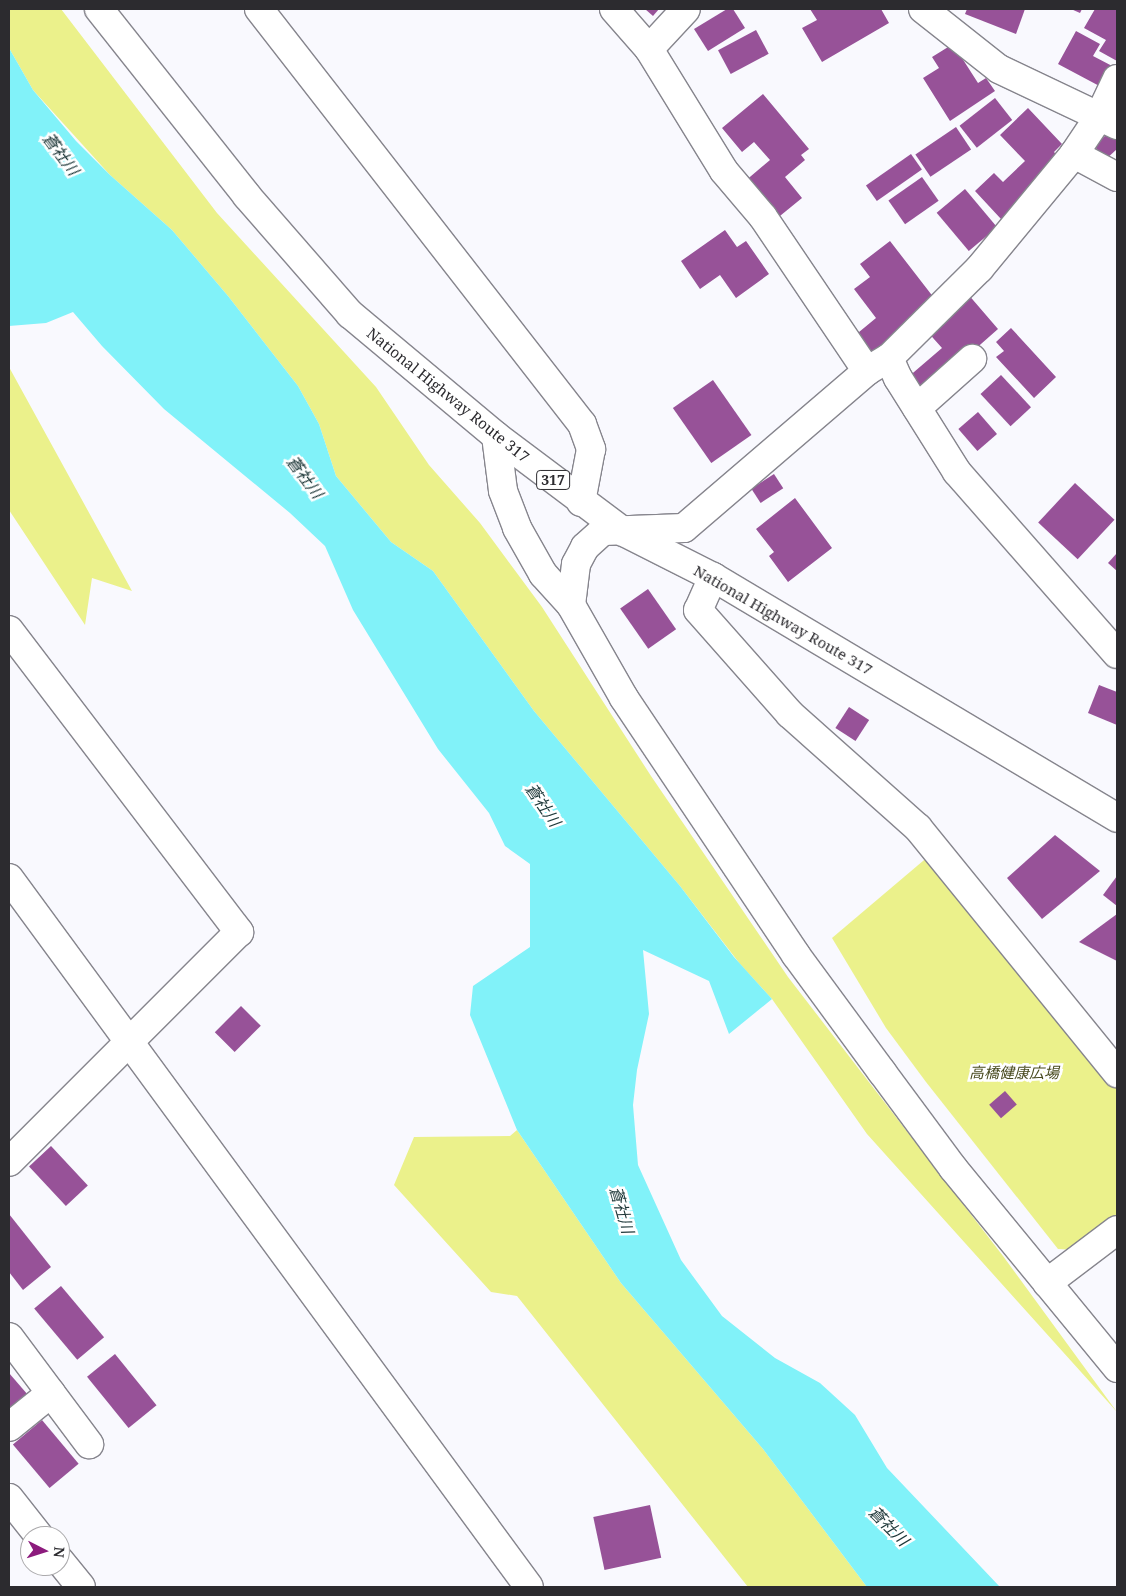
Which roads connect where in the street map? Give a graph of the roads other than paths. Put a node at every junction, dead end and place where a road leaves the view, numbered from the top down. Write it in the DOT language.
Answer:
graph roads {
  1 [pos="99,9"];
  2 [pos="259,9"];
  3 [pos="614,9"];
  4 [pos="686,9"];
  5 [pos="928,10"];
  6 [pos="649,49"];
  7 [pos="1117,78"];
  8 [pos="1108,121"];
  9 [pos="1074,154"];
  10 [pos="1117,177"];
  11 [pos="972,359"];
  12 [pos="878,365"];
  13 [pos="917,408"];
  14 [pos="496,436"];
  15 [pos="582,502"];
  16 [pos="624,532"];
  17 [pos="712,577"];
  18 [pos="571,605"];
  19 [pos="9,630"];
  20 [pos="1117,654"];
  21 [pos="1117,818"];
  22 [pos="9,878"];
  23 [pos="129,1042"];
  24 [pos="1117,1073"];
  25 [pos="9,1162"];
  26 [pos="1117,1230"];
  27 [pos="1047,1283"];
  28 [pos="9,1337"];
  29 [pos="1117,1368"];
  30 [pos="51,1393"];
  31 [pos="9,1428"];
  32 [pos="90,1444"];
  33 [pos="9,1498"];
  34 [pos="32,1526"];
  35 [pos="70,1573"];
  36 [pos="81,1587"];
  37 [pos="529,1587"];
  1 -- 14 [label="main road, National Highway Route 317 / 317"];
  2 -- 15 [label="main road"];
  3 -- 6 [label="main road"];
  4 -- 6 [label="main road"];
  5 -- 8 [label="main road"];
  6 -- 12 [label="main road"];
  7 -- 8 [label="main road"];
  8 -- 9 [label="main road"];
  9 -- 10 [label="main road"];
  9 -- 12 [label="main road"];
  11 -- 13 [label="main road"];
  12 -- 13 [label="main road"];
  12 -- 16 [label="main road"];
  13 -- 20 [label="main road"];
  14 -- 15 [label="main road, National Highway Route 317 / 317"];
  14 -- 18 [label="main road"];
  15 -- 16 [label="main road, National Highway Route 317 / 317"];
  16 -- 17 [label="main road, National Highway Route 317 / 317"];
  16 -- 18 [label="main road"];
  17 -- 21 [label="main road, National Highway Route 317 / 317"];
  17 -- 24 [label="main road"];
  18 -- 27 [label="main road"];
  19 -- 23 [label="main road"];
  22 -- 23 [label="main road"];
  23 -- 25 [label="main road"];
  23 -- 37 [label="main road"];
  26 -- 27 [label="main road"];
  27 -- 29 [label="main road"];
  28 -- 30 [label="main road"];
  30 -- 31 [label="main road"];
  30 -- 32 [label="main road"];
  33 -- 34 [label="main road"];
  35 -- 36 [label="main road"];
}
